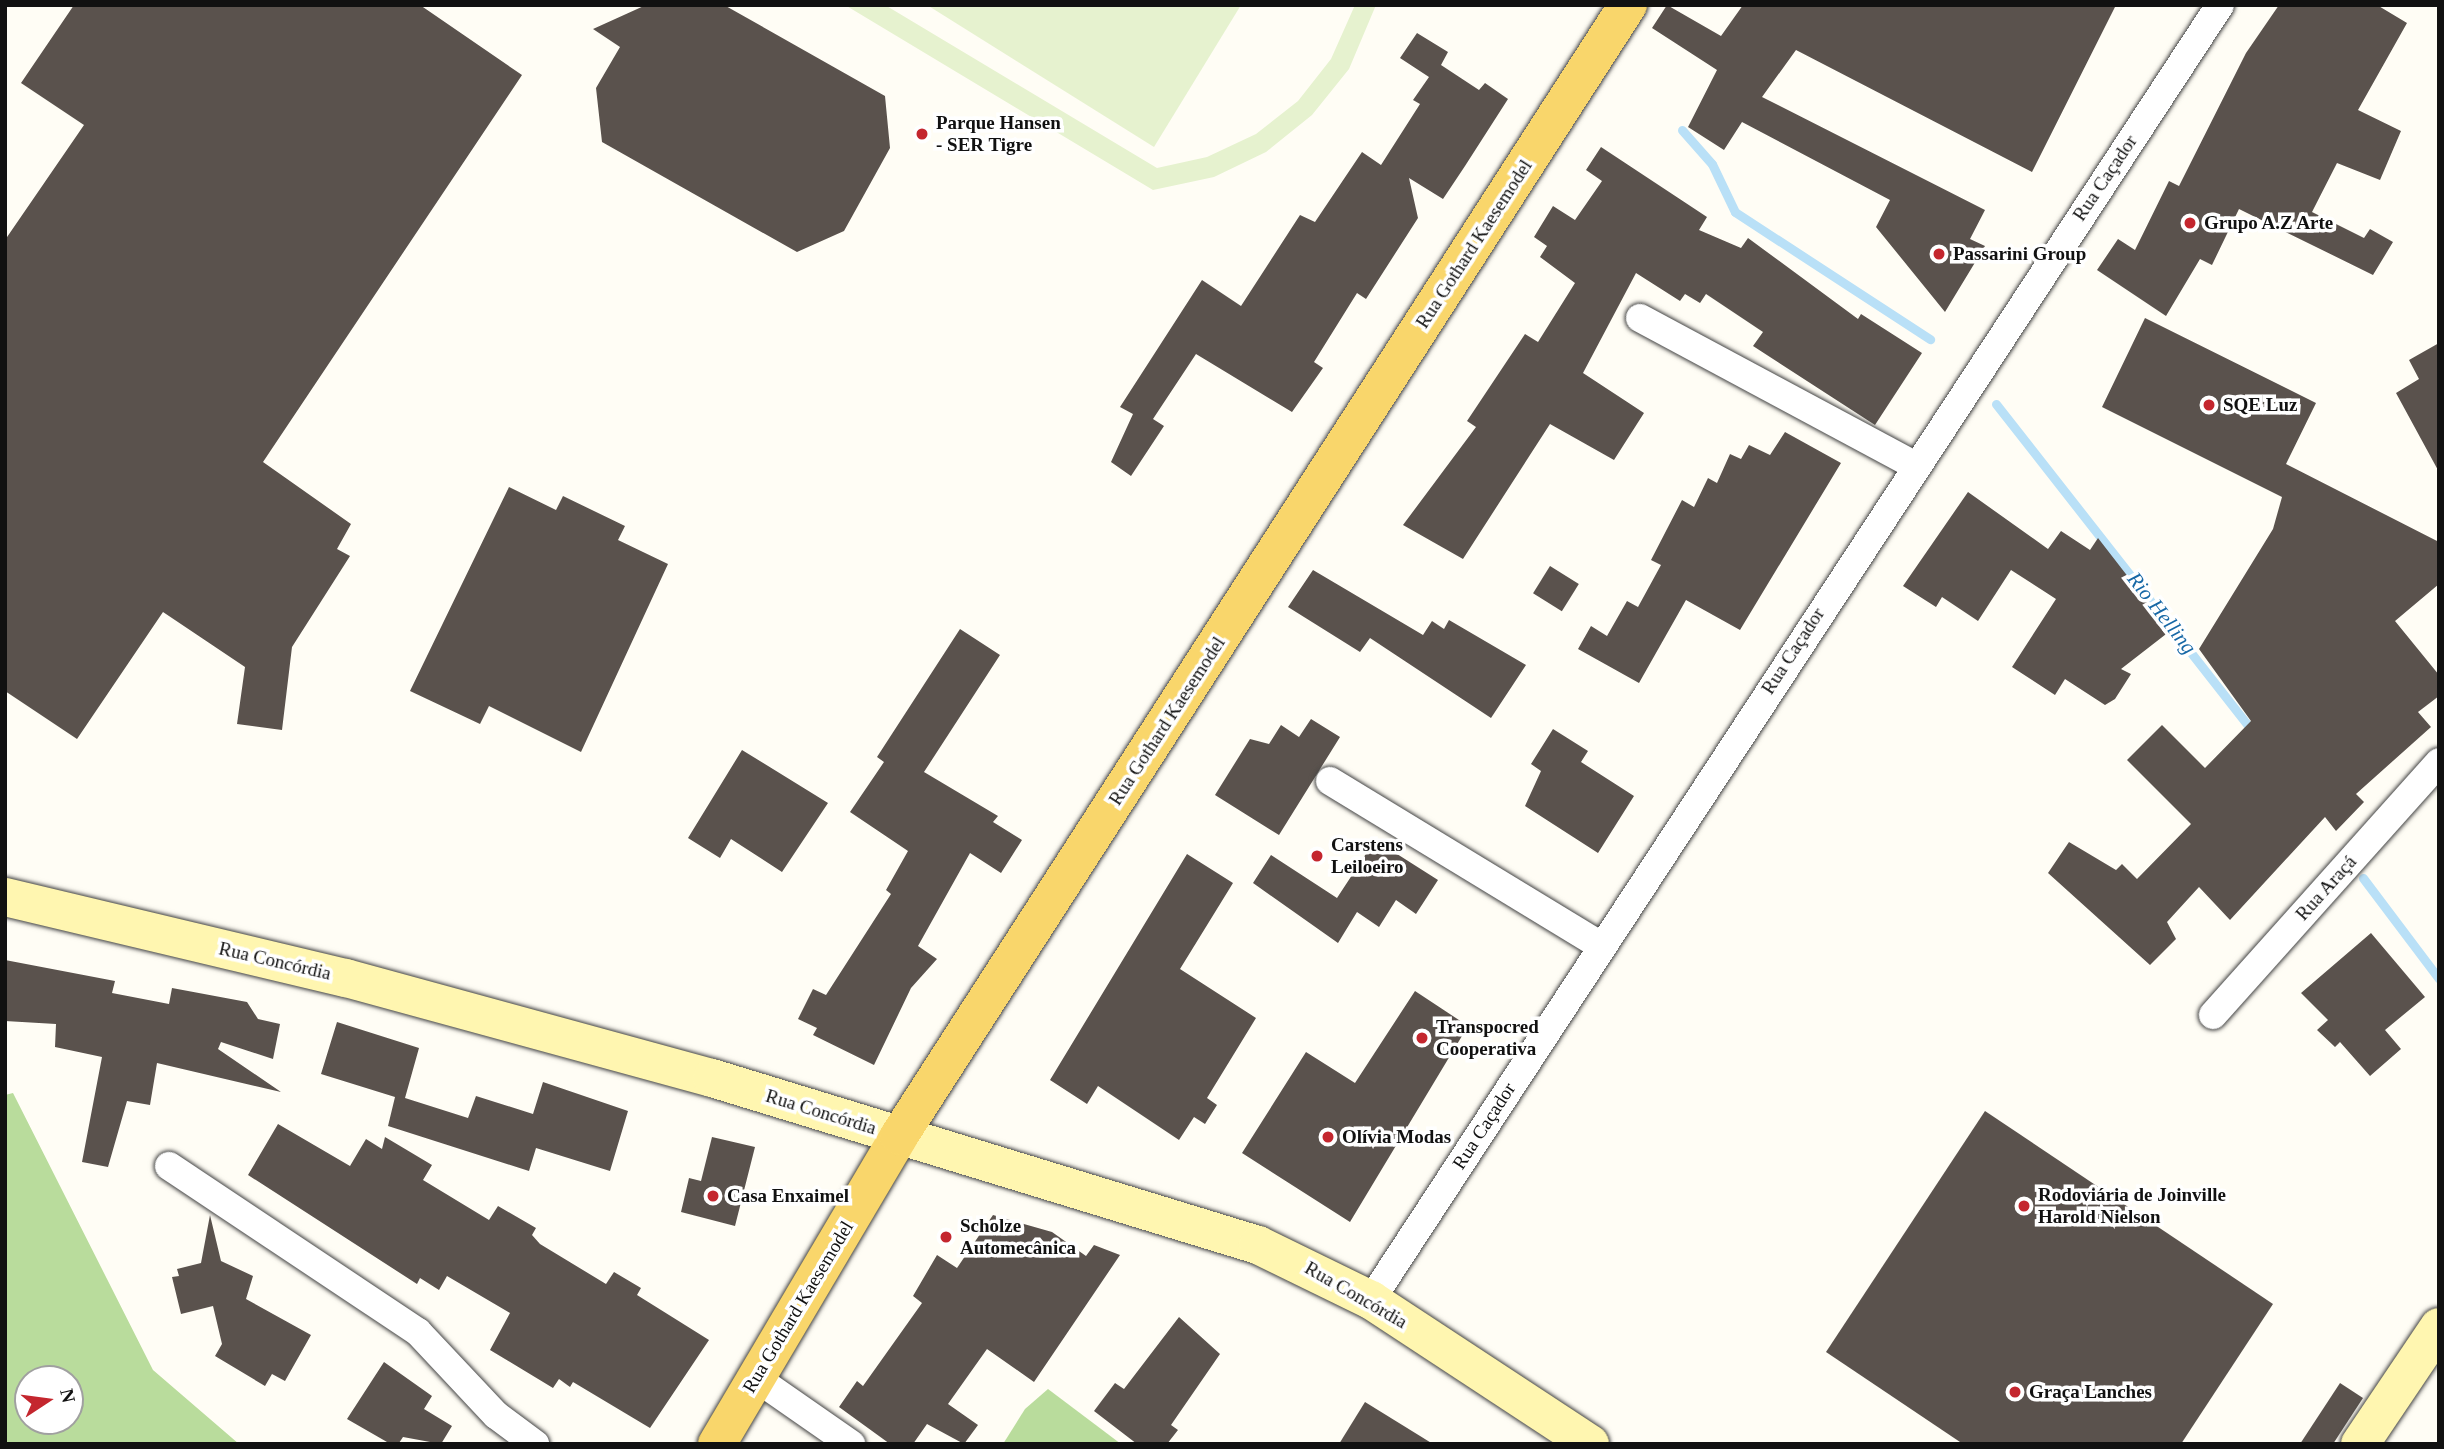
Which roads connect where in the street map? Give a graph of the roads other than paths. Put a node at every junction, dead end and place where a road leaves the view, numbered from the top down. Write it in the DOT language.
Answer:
graph roads {
  1 [pos="1628,5"];
  2 [pos="2220,5"];
  3 [pos="1640,318"];
  4 [pos="1914,465"];
  5 [pos="2439,762"];
  6 [pos="1331,781"];
  7 [pos="5,897"];
  8 [pos="1601,946"];
  9 [pos="2213,1014"];
  10 [pos="899,1136"];
  11 [pos="169,1166"];
  12 [pos="1371,1300"];
  13 [pos="2439,1326"];
  14 [pos="756,1378"];
  15 [pos="535,1444"];
  16 [pos="717,1444"];
  17 [pos="851,1444"];
  18 [pos="1590,1444"];
  19 [pos="2360,1444"];
  1 -- 10 [label="main road, Rua Gothard Kaesemodel"];
  2 -- 4 [label="street, Rua Caçador"];
  3 -- 4 [label="street"];
  4 -- 8 [label="street, Rua Caçador"];
  5 -- 9 [label="street, Rua Araçá"];
  6 -- 8 [label="street"];
  7 -- 10 [label="street, Rua Concórdia"];
  8 -- 12 [label="street, Rua Caçador"];
  10 -- 12 [label="street, Rua Concórdia"];
  10 -- 14 [label="main road, Rua Gothard Kaesemodel"];
  11 -- 15 [label="street"];
  12 -- 18 [label="street, Rua Concórdia"];
  13 -- 19 [label="street"];
  14 -- 16 [label="main road, Rua Gothard Kaesemodel"];
  14 -- 17 [label="street"];
}
